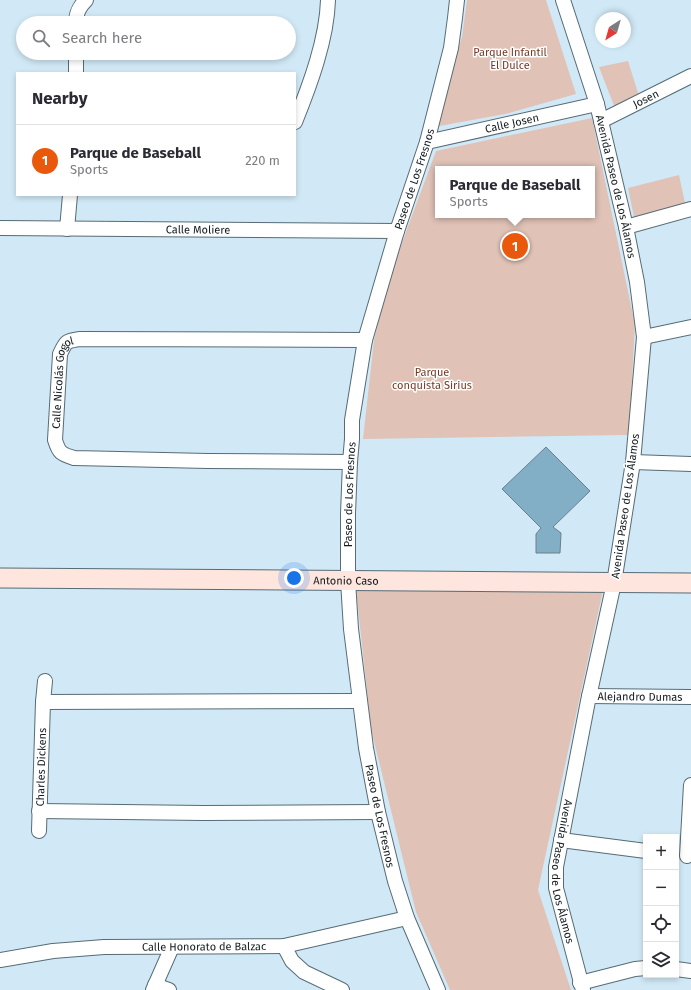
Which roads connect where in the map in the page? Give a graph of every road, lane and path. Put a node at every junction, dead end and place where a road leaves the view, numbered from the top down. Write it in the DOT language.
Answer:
graph roads {
  1 [pos="86,0"];
  2 [pos="328,0"];
  3 [pos="457,0"];
  4 [pos="562,0"];
  5 [pos="76,16"];
  6 [pos="76,60"];
  7 [pos="76,72"];
  8 [pos="691,76"];
  9 [pos="299,102"];
  10 [pos="597,104"];
  11 [pos="296,117"];
  12 [pos="601,121"];
  13 [pos="427,142"];
  14 [pos="70,196"];
  15 [pos="691,209"];
  16 [pos="626,227"];
  17 [pos="0,228"];
  18 [pos="67,229"];
  19 [pos="397,231"];
  20 [pos="691,327"];
  21 [pos="644,337"];
  22 [pos="365,340"];
  23 [pos="350,462"];
  24 [pos="633,462"];
  25 [pos="691,464"];
  26 [pos="0,578"];
  27 [pos="348,580"];
  28 [pos="614,583"];
  29 [pos="691,583"];
  30 [pos="45,680"];
  31 [pos="589,696"];
  32 [pos="691,697"];
  33 [pos="360,701"];
  34 [pos="43,702"];
  35 [pos="691,785"];
  36 [pos="39,811"];
  37 [pos="378,812"];
  38 [pos="39,831"];
  39 [pos="561,840"];
  40 [pos="643,851"];
  41 [pos="685,856"];
  42 [pos="407,918"];
  43 [pos="284,946"];
  44 [pos="172,947"];
  45 [pos="0,960"];
  46 [pos="643,968"];
  47 [pos="679,969"];
  48 [pos="691,971"];
  49 [pos="581,986"];
  50 [pos="154,987"];
  51 [pos="169,990"];
  52 [pos="342,990"];
  53 [pos="438,990"];
  1 -- 5 [label="street"];
  2 -- 9 [label="street"];
  3 -- 13 [label="street, Paseo de Los Fresnos"];
  4 -- 10 [label="street, Avenida Paseo de Los Álamos"];
  6 -- 7 [label="street"];
  8 -- 12 [label="street, Josen"];
  9 -- 11 [label="street"];
  10 -- 12 [label="street, Avenida Paseo de Los Álamos"];
  10 -- 13 [label="street, Calle Josen"];
  12 -- 16 [label="street, Avenida Paseo de Los Álamos"];
  13 -- 19 [label="street, Paseo de Los Fresnos"];
  14 -- 18 [label="street"];
  15 -- 16 [label="street"];
  16 -- 21 [label="street, Avenida Paseo de Los Álamos"];
  17 -- 18 [label="street, Calle Moliere"];
  18 -- 19 [label="street, Calle Moliere"];
  19 -- 22 [label="street, Paseo de Los Fresnos"];
  20 -- 21 [label="street"];
  21 -- 24 [label="street, Avenida Paseo de Los Álamos"];
  22 -- 23 [label="street, Paseo de Los Fresnos"];
  22 -- 23 [label="street, Calle Nicolás Gogol"];
  23 -- 27 [label="street, Paseo de Los Fresnos"];
  24 -- 25 [label="street"];
  24 -- 28 [label="street, Avenida Paseo de Los Álamos"];
  26 -- 27 [label="street, Antonio Caso"];
  27 -- 28 [label="street, Antonio Caso"];
  27 -- 33 [label="street, Paseo de Los Fresnos"];
  28 -- 29 [label="street, Antonio Caso"];
  28 -- 31 [label="street, Avenida Paseo de Los Álamos"];
  30 -- 34 [label="street, Charles Dickens"];
  31 -- 32 [label="street, Alejandro Dumas"];
  31 -- 39 [label="street, Avenida Paseo de Los Álamos"];
  33 -- 34 [label="street"];
  33 -- 37 [label="street, Paseo de Los Fresnos"];
  34 -- 36 [label="street, Charles Dickens"];
  35 -- 41 [label="street"];
  36 -- 37 [label="street, Charles Dickens"];
  36 -- 38 [label="street"];
  37 -- 42 [label="street, Paseo de Los Fresnos"];
  39 -- 40 [label="street"];
  39 -- 49 [label="street, Avenida Paseo de Los Álamos"];
  42 -- 43 [label="street, Calle Honorato de Balzac"];
  42 -- 53 [label="street, Paseo de Los Fresnos"];
  43 -- 44 [label="street, Calle Honorato de Balzac"];
  43 -- 52 [label="street"];
  44 -- 45 [label="street, Calle Honorato de Balzac"];
  44 -- 50 [label="street"];
  46 -- 49 [label="street"];
  47 -- 48 [label="street"];
  50 -- 51 [label="street"];
}
